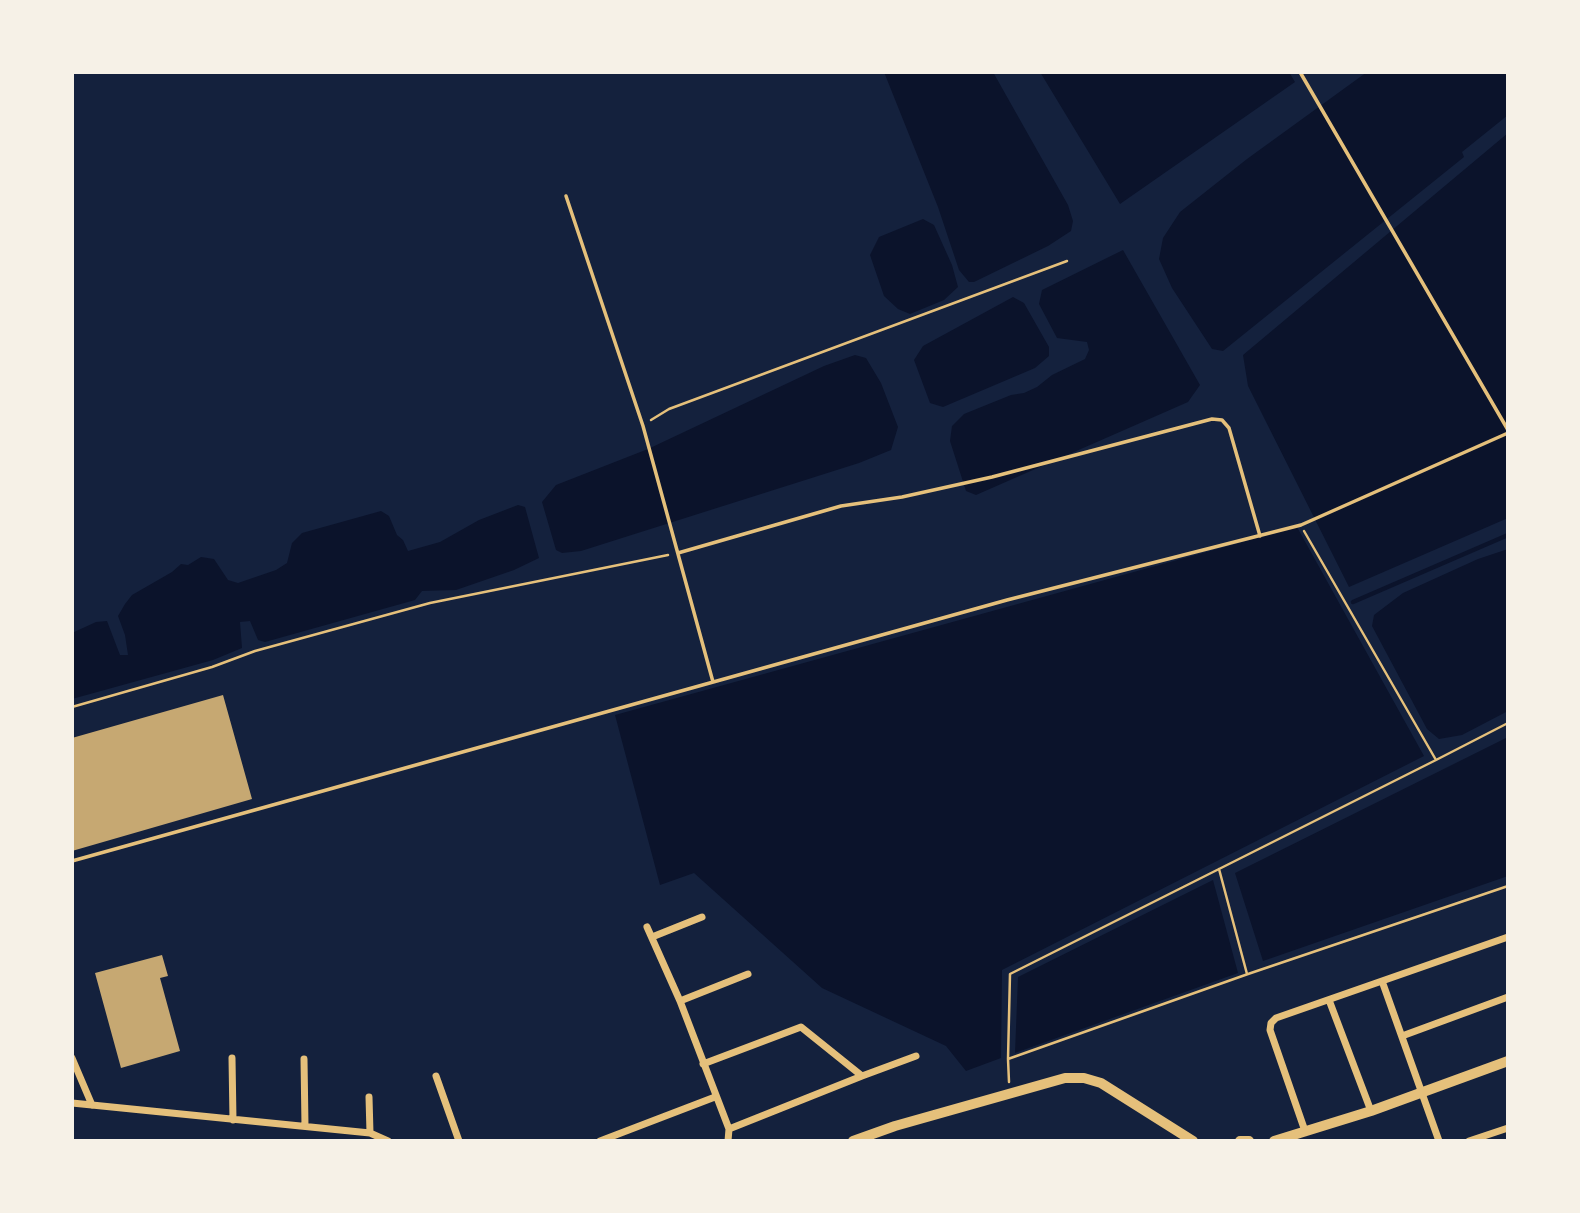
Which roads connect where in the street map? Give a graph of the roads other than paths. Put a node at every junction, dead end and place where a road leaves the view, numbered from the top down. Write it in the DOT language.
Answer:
graph roads {
  1 [pos="1300,72"];
  2 [pos="566,196"];
  3 [pos="1508,431"];
  4 [pos="1260,536"];
  5 [pos="678,553"];
  6 [pos="713,682"];
  7 [pos="72,861"];
  8 [pos="702,917"];
  9 [pos="647,927"];
  10 [pos="652,937"];
  11 [pos="1508,937"];
  12 [pos="748,974"];
  13 [pos="1382,981"];
  14 [pos="1508,997"];
  15 [pos="1329,1000"];
  16 [pos="680,1001"];
  17 [pos="1402,1036"];
  18 [pos="916,1056"];
  19 [pos="72,1058"];
  20 [pos="232,1058"];
  21 [pos="304,1059"];
  22 [pos="1508,1062"];
  23 [pos="703,1064"];
  24 [pos="436,1076"];
  25 [pos="862,1076"];
  26 [pos="1422,1093"];
  27 [pos="369,1097"];
  28 [pos="715,1097"];
  29 [pos="72,1103"];
  30 [pos="92,1105"];
  31 [pos="1371,1111"];
  32 [pos="233,1119"];
  33 [pos="305,1126"];
  34 [pos="1508,1128"];
  35 [pos="729,1129"];
  36 [pos="370,1133"];
  37 [pos="1300,1136"];
  38 [pos="388,1141"];
  39 [pos="459,1141"];
  40 [pos="600,1141"];
  41 [pos="728,1141"];
  42 [pos="853,1141"];
  43 [pos="1193,1141"];
  44 [pos="1240,1141"];
  45 [pos="1249,1141"];
  46 [pos="1274,1141"];
  47 [pos="1439,1141"];
  48 [pos="1469,1141"];
  1 -- 3 [label="lane"];
  2 -- 5 [label="lane"];
  3 -- 4 [label="lane"];
  4 -- 5 [label="lane"];
  4 -- 6 [label="lane"];
  5 -- 6 [label="lane"];
  6 -- 7 [label="lane"];
  8 -- 10 [label="street"];
  9 -- 10 [label="street"];
  10 -- 16 [label="street"];
  11 -- 13 [label="street"];
  12 -- 16 [label="street"];
  13 -- 15 [label="street"];
  13 -- 17 [label="street"];
  14 -- 17 [label="street"];
  15 -- 31 [label="street"];
  15 -- 37 [label="street"];
  16 -- 23 [label="street"];
  17 -- 26 [label="street"];
  18 -- 25 [label="street"];
  19 -- 30 [label="street"];
  20 -- 32 [label="street"];
  21 -- 33 [label="street"];
  22 -- 26 [label="street"];
  23 -- 25 [label="street"];
  23 -- 28 [label="street"];
  24 -- 39 [label="street"];
  25 -- 35 [label="street"];
  26 -- 31 [label="street"];
  26 -- 47 [label="street"];
  27 -- 36 [label="street"];
  28 -- 35 [label="street"];
  28 -- 40 [label="street"];
  29 -- 30 [label="street"];
  30 -- 32 [label="street"];
  31 -- 37 [label="street"];
  32 -- 33 [label="street"];
  33 -- 36 [label="street"];
  34 -- 48 [label="street"];
  35 -- 41 [label="street"];
  36 -- 38 [label="street"];
  37 -- 46 [label="street"];
  42 -- 43 [label="street"];
  44 -- 45 [label="street"];
}
